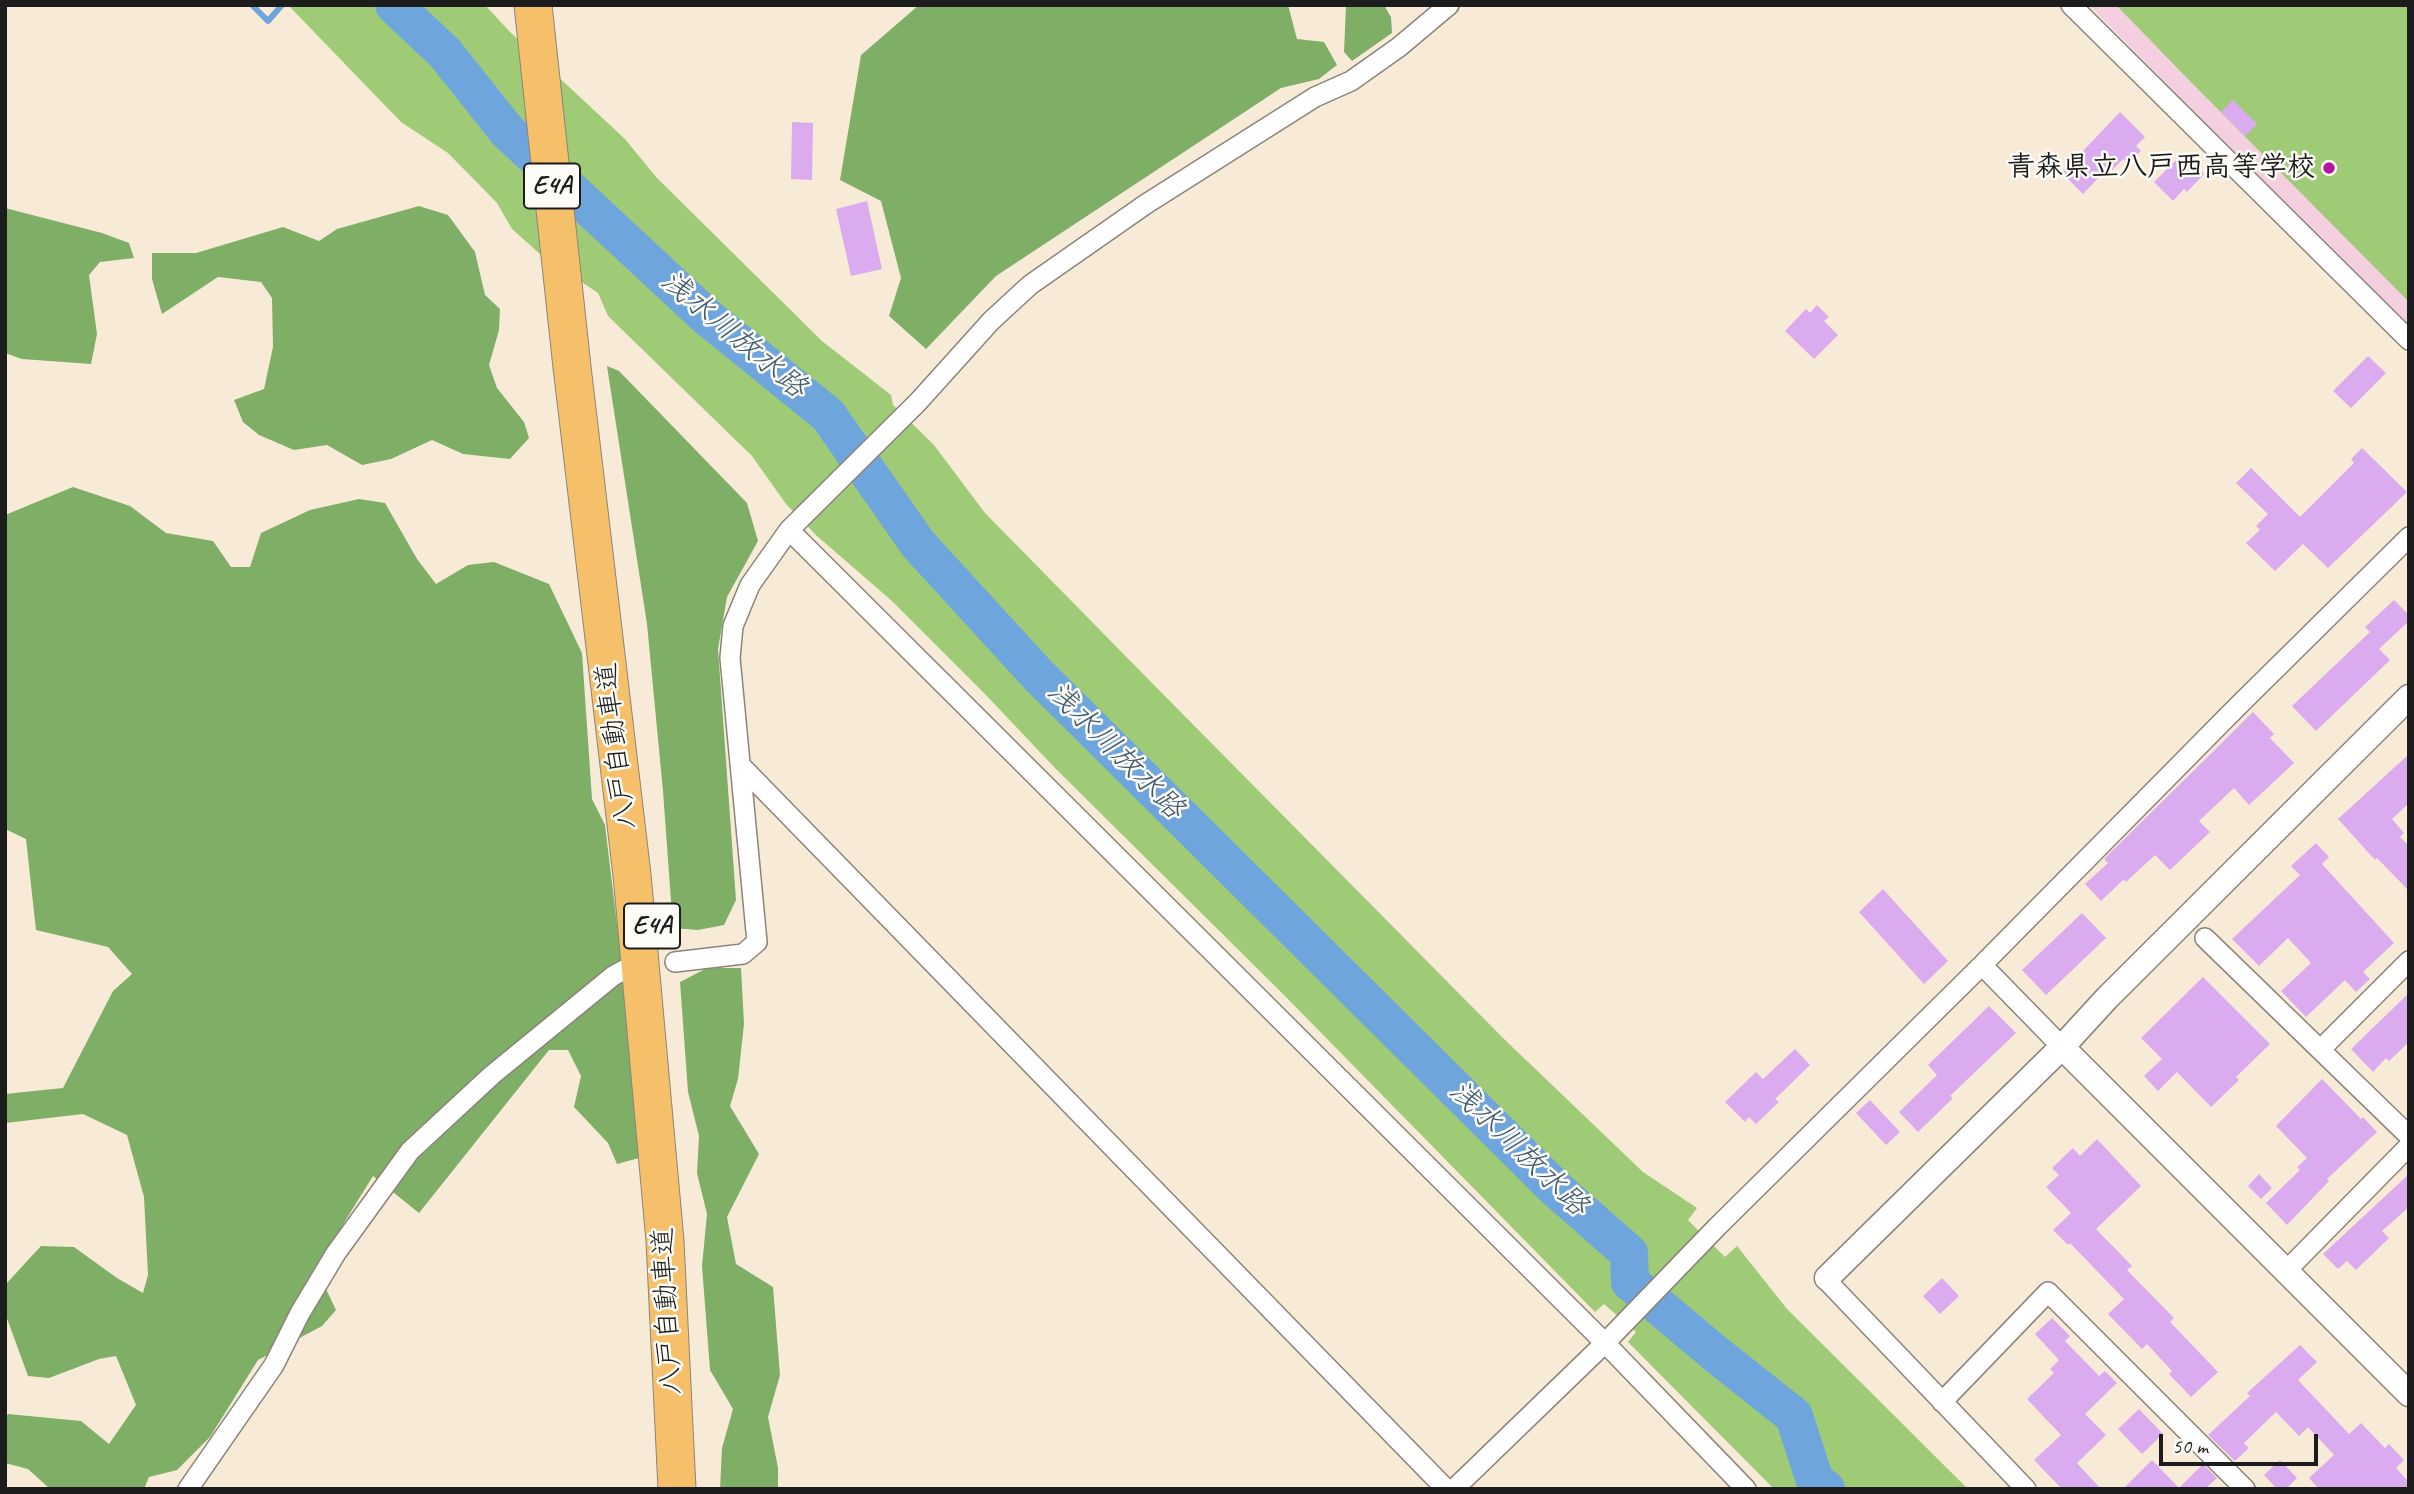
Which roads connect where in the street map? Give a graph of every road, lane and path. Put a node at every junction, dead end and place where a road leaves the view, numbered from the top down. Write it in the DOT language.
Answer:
graph roads {
  1 [pos="533,5"];
  2 [pos="549,5"];
  3 [pos="1449,5"];
  4 [pos="2071,5"];
  5 [pos="2409,340"];
  6 [pos="580,366"];
  7 [pos="789,530"];
  8 [pos="2409,537"];
  9 [pos="2409,697"];
  10 [pos="740,765"];
  11 [pos="2205,938"];
  12 [pos="2409,961"];
  13 [pos="675,962"];
  14 [pos="1982,965"];
  15 [pos="631,966"];
  16 [pos="2062,1047"];
  17 [pos="2321,1049"];
  18 [pos="2409,1136"];
  19 [pos="2409,1146"];
  20 [pos="2286,1271"];
  21 [pos="1827,1278"];
  22 [pos="1605,1343"];
  23 [pos="2409,1394"];
  24 [pos="1941,1402"];
  25 [pos="188,1489"];
  26 [pos="677,1489"];
  27 [pos="693,1489"];
  28 [pos="1446,1489"];
  29 [pos="1454,1489"];
  30 [pos="1746,1489"];
  31 [pos="2026,1489"];
  32 [pos="2245,1489"];
  1 -- 6 [label="highway, 八戸自動車道 / E4A"];
  2 -- 6 [label="highway, 八戸自動車道 / E4A"];
  3 -- 7 [label="street"];
  4 -- 5 [label="street"];
  6 -- 26 [label="highway, 八戸自動車道 / E4A"];
  6 -- 27 [label="highway, 八戸自動車道 / E4A"];
  7 -- 10 [label="street"];
  7 -- 22 [label="street"];
  8 -- 14 [label="street"];
  9 -- 16 [label="street"];
  10 -- 13 [label="street"];
  10 -- 28 [label="street"];
  11 -- 17 [label="street"];
  12 -- 17 [label="street"];
  14 -- 16 [label="street"];
  14 -- 22 [label="street"];
  15 -- 25 [label="street"];
  16 -- 20 [label="street"];
  16 -- 21 [label="street"];
  17 -- 18 [label="street"];
  19 -- 20 [label="street"];
  20 -- 23 [label="street"];
  21 -- 24 [label="street"];
  22 -- 29 [label="street"];
  22 -- 30 [label="street"];
  24 -- 31 [label="street"];
  24 -- 32 [label="street"];
}
